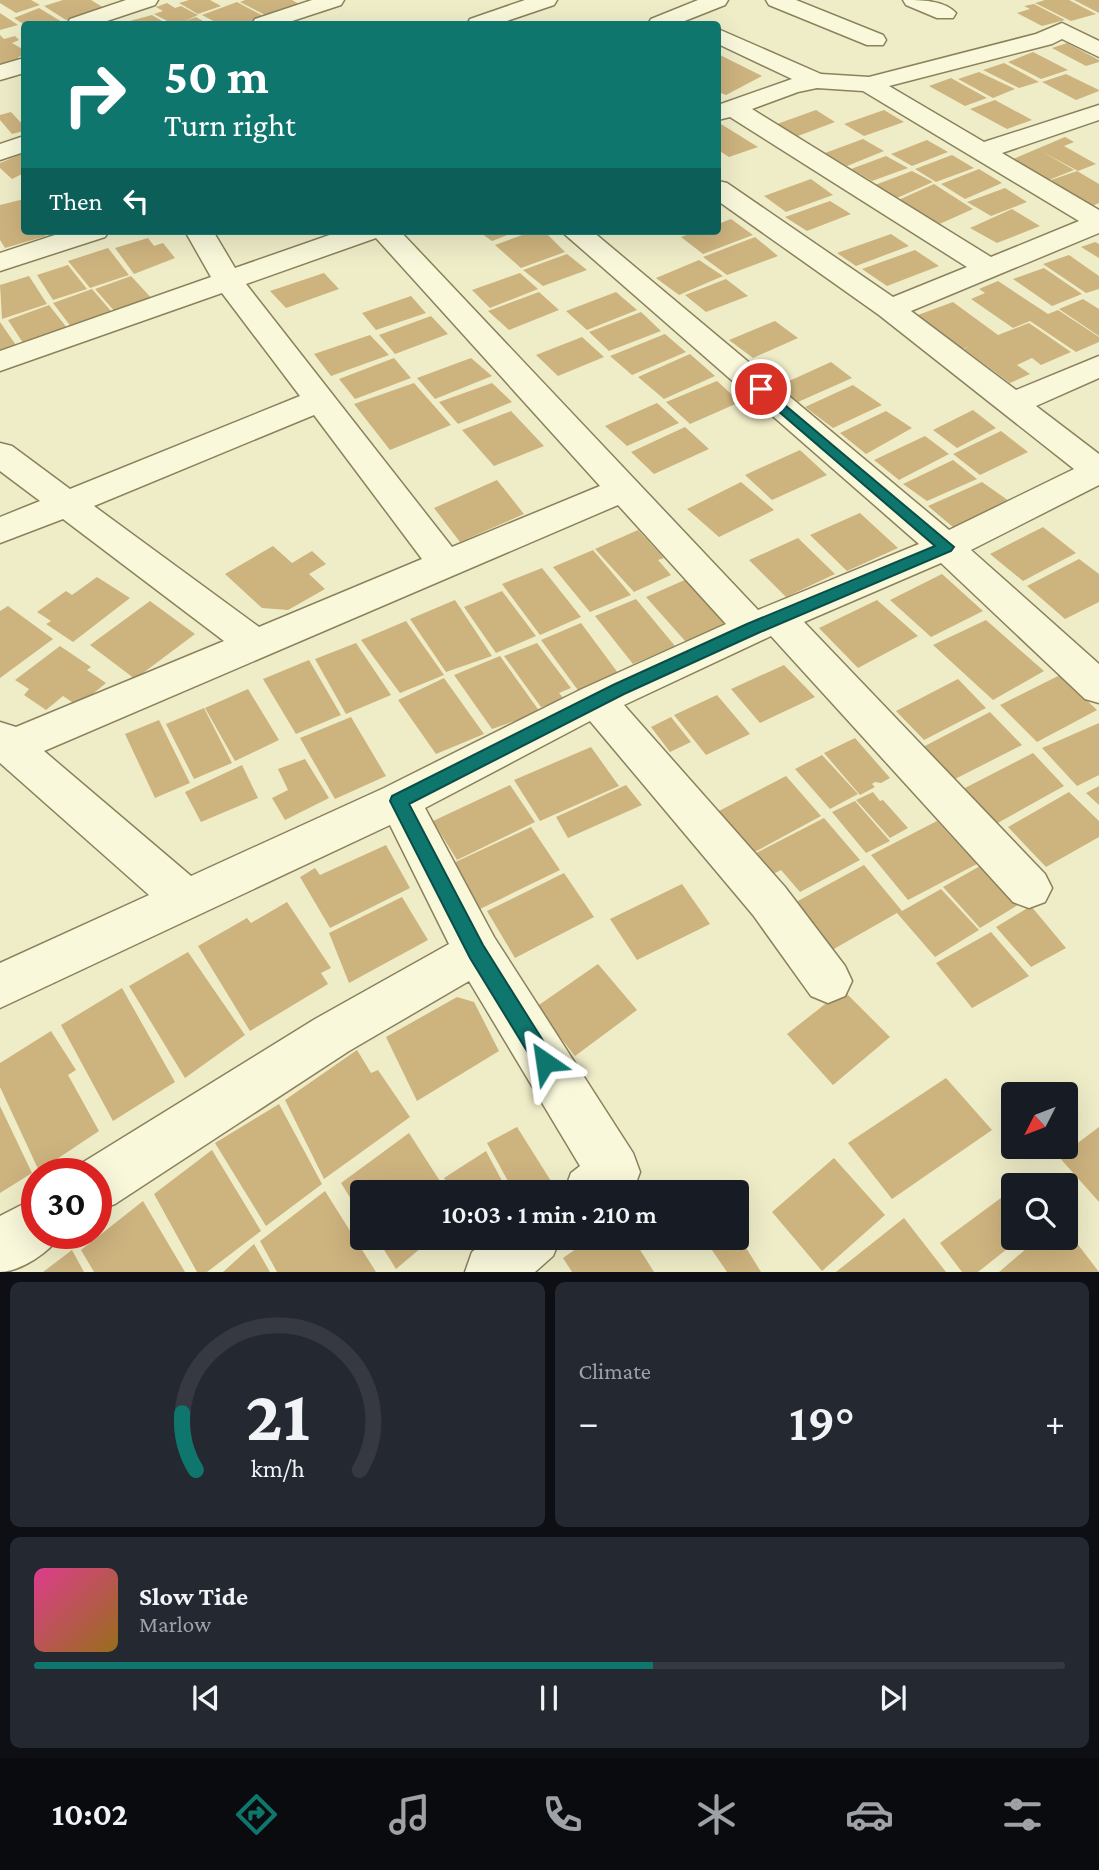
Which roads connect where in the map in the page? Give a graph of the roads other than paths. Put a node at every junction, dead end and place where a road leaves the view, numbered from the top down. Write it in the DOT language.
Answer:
graph roads {
  1 [pos="147,0"];
  2 [pos="333,0"];
  3 [pos="488,0"];
  4 [pos="546,0"];
  5 [pos="717,0"];
  6 [pos="778,0"];
  7 [pos="914,0"];
  8 [pos="945,13"];
  9 [pos="518,19"];
  10 [pos="87,21"];
  11 [pos="272,21"];
  12 [pos="677,21"];
  13 [pos="1099,21"];
  14 [pos="1062,30"];
  15 [pos="721,37"];
  16 [pos="875,40"];
  17 [pos="1099,50"];
  18 [pos="21,66"];
  19 [pos="0,73"];
  20 [pos="817,81"];
  21 [pos="869,83"];
  22 [pos="725,111"];
  23 [pos="1099,113"];
  24 [pos="21,145"];
  25 [pos="982,151"];
  26 [pos="0,152"];
  27 [pos="721,191"];
  28 [pos="1099,223"];
  29 [pos="83,235"];
  30 [pos="201,235"];
  31 [pos="357,235"];
  32 [pos="389,235"];
  33 [pos="580,235"];
  34 [pos="0,262"];
  35 [pos="988,268"];
  36 [pos="228,281"];
  37 [pos="890,309"];
  38 [pos="0,362"];
  39 [pos="1099,366"];
  40 [pos="320,400"];
  41 [pos="1014,403"];
  42 [pos="0,454"];
  43 [pos="1099,471"];
  44 [pos="624,489"];
  45 [pos="67,503"];
  46 [pos="0,531"];
  47 [pos="946,547"];
  48 [pos="446,564"];
  49 [pos="764,623"];
  50 [pos="255,644"];
  51 [pos="1099,688"];
  52 [pos="596,700"];
  53 [pos="5,742"];
  54 [pos="399,801"];
  55 [pos="1029,888"];
  56 [pos="186,900"];
  57 [pos="477,951"];
  58 [pos="828,981"];
  59 [pos="0,986"];
  60 [pos="112,1175"];
  61 [pos="604,1180"];
  62 [pos="21,1234"];
  63 [pos="0,1247"];
  64 [pos="518,1250"];
  65 [pos="492,1272"];
  1 -- 10 [label="street"];
  2 -- 11 [label="street"];
  3 -- 9 [label="street"];
  4 -- 9 [label="street"];
  5 -- 12 [label="street"];
  6 -- 16 [label="street"];
  7 -- 8 [label="street"];
  13 -- 14 [label="street"];
  14 -- 17 [label="street"];
  14 -- 21 [label="street"];
  15 -- 20 [label="street"];
  18 -- 19 [label="street"];
  20 -- 21 [label="street"];
  20 -- 22 [label="street"];
  21 -- 25 [label="street"];
  22 -- 35 [label="street"];
  23 -- 25 [label="street"];
  24 -- 26 [label="street"];
  25 -- 28 [label="street"];
  27 -- 37 [label="street"];
  28 -- 35 [label="street"];
  29 -- 34 [label="street"];
  30 -- 36 [label="street"];
  31 -- 36 [label="street"];
  32 -- 44 [label="street"];
  33 -- 47 [label="street"];
  35 -- 37 [label="street"];
  36 -- 38 [label="street"];
  36 -- 40 [label="street"];
  37 -- 41 [label="street"];
  39 -- 41 [label="street"];
  40 -- 45 [label="street"];
  40 -- 48 [label="street"];
  41 -- 43 [label="street"];
  42 -- 45 [label="street"];
  43 -- 47 [label="street"];
  44 -- 48 [label="street"];
  44 -- 49 [label="street"];
  45 -- 46 [label="street"];
  45 -- 50 [label="street"];
  47 -- 49 [label="street"];
  47 -- 51 [label="street"];
  48 -- 50 [label="street"];
  49 -- 52 [label="street"];
  49 -- 55 [label="street"];
  50 -- 53 [label="street"];
  52 -- 54 [label="street"];
  52 -- 58 [label="street"];
  53 -- 56 [label="street"];
  54 -- 56 [label="street"];
  54 -- 57 [label="street"];
  56 -- 59 [label="street"];
  57 -- 60 [label="street"];
  57 -- 61 [label="street"];
  62 -- 63 [label="street"];
  64 -- 65 [label="street"];
}
